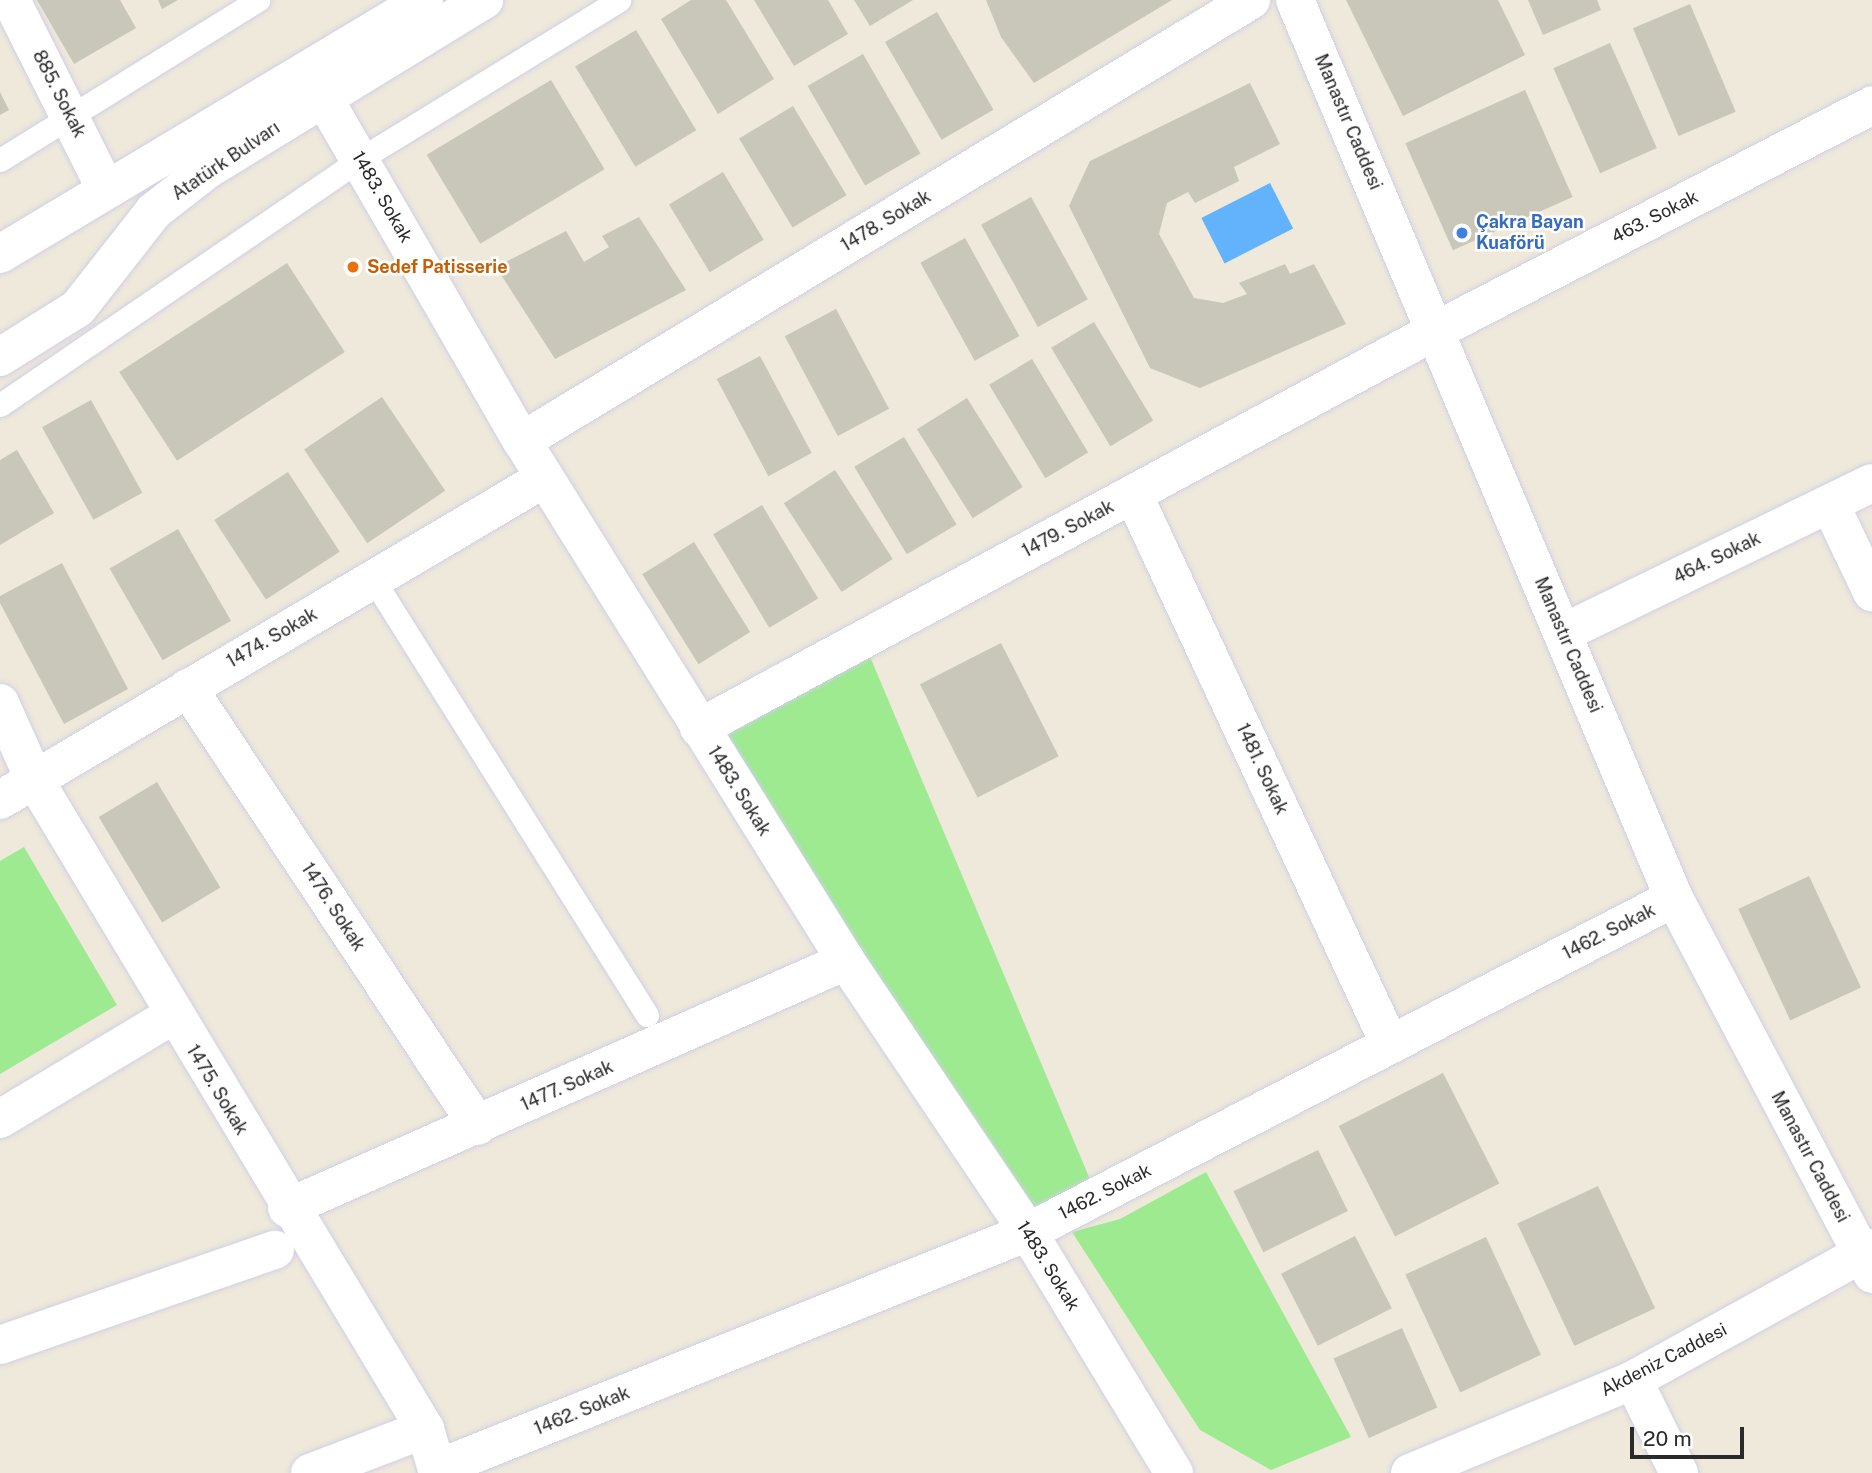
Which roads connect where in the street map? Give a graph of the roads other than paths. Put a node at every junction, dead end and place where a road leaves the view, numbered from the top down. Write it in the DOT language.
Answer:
graph roads {
  1 [pos="10,0"];
  2 [pos="258,0"];
  3 [pos="424,0"];
  4 [pos="484,0"];
  5 [pos="619,0"];
  6 [pos="1251,0"];
  7 [pos="1295,0"];
  8 [pos="323,97"];
  9 [pos="1872,105"];
  10 [pos="70,114"];
  11 [pos="360,159"];
  12 [pos="0,160"];
  13 [pos="106,190"];
  14 [pos="0,254"];
  15 [pos="1437,330"];
  16 [pos="0,358"];
  17 [pos="0,405"];
  18 [pos="522,441"];
  19 [pos="545,478"];
  20 [pos="1872,483"];
  21 [pos="1133,494"];
  22 [pos="1830,504"];
  23 [pos="373,579"];
  24 [pos="1872,592"];
  25 [pos="1563,633"];
  26 [pos="188,688"];
  27 [pos="0,703"];
  28 [pos="699,728"];
  29 [pos="34,779"];
  30 [pos="0,800"];
  31 [pos="1674,898"];
  32 [pos="846,961"];
  33 [pos="173,1015"];
  34 [pos="647,1015"];
  35 [pos="1390,1045"];
  36 [pos="0,1119"];
  37 [pos="478,1126"];
  38 [pos="287,1208"];
  39 [pos="1028,1231"];
  40 [pos="275,1250"];
  41 [pos="1868,1259"];
  42 [pos="0,1345"];
  43 [pos="1633,1380"];
  44 [pos="425,1429"];
  45 [pos="437,1471"];
  46 [pos="310,1473"];
  47 [pos="1174,1473"];
  48 [pos="1410,1473"];
  49 [pos="1679,1473"];
  1 -- 10 [label="street, 885. Sokak"];
  2 -- 10 [label="lane"];
  3 -- 13 [label="street, Atatürk Bulvarı"];
  4 -- 8 [label="street, Atatürk Bulvarı"];
  5 -- 11 [label="lane"];
  6 -- 18 [label="street, 1478. Sokak"];
  7 -- 15 [label="street, Manastır Caddesi"];
  8 -- 11 [label="street, 1483. Sokak"];
  8 -- 16 [label="street, Atatürk Bulvarı"];
  9 -- 15 [label="street, 463. Sokak"];
  10 -- 12 [label="lane"];
  10 -- 13 [label="street, 885. Sokak"];
  11 -- 17 [label="lane"];
  11 -- 18 [label="street, 1483. Sokak"];
  13 -- 14 [label="street, Atatürk Bulvarı"];
  15 -- 21 [label="street, 1479. Sokak"];
  15 -- 25 [label="street, Manastır Caddesi"];
  18 -- 19 [label="street, 1483. Sokak"];
  19 -- 23 [label="street, 1474. Sokak"];
  19 -- 28 [label="street, 1483. Sokak"];
  20 -- 22 [label="street, 464. Sokak"];
  21 -- 28 [label="street, 1479. Sokak"];
  21 -- 35 [label="street, 1481. Sokak"];
  22 -- 24 [label="street"];
  22 -- 25 [label="street, 464. Sokak"];
  23 -- 26 [label="street, 1474. Sokak"];
  23 -- 34 [label="lane"];
  25 -- 31 [label="street, Manastır Caddesi"];
  26 -- 29 [label="street, 1474. Sokak"];
  26 -- 37 [label="street, 1476. Sokak"];
  27 -- 29 [label="street, 1475. Sokak"];
  28 -- 32 [label="street, 1483. Sokak"];
  29 -- 30 [label="street, 1474. Sokak"];
  29 -- 33 [label="street, 1475. Sokak"];
  31 -- 35 [label="street, 1462. Sokak"];
  31 -- 41 [label="street, Manastır Caddesi"];
  32 -- 37 [label="street, 1477. Sokak"];
  32 -- 39 [label="street, 1483. Sokak"];
  33 -- 36 [label="street"];
  33 -- 38 [label="street, 1475. Sokak"];
  35 -- 39 [label="street, 1462. Sokak"];
  37 -- 38 [label="street, 1477. Sokak"];
  38 -- 44 [label="street, 1475. Sokak"];
  39 -- 45 [label="street, 1462. Sokak"];
  39 -- 47 [label="street, 1483. Sokak"];
  40 -- 42 [label="street"];
  41 -- 43 [label="street, Akdeniz Caddesi"];
  43 -- 48 [label="street, Akdeniz Caddesi"];
  43 -- 49 [label="street"];
  44 -- 45 [label="street, 1475. Sokak"];
  44 -- 46 [label="street"];
}
